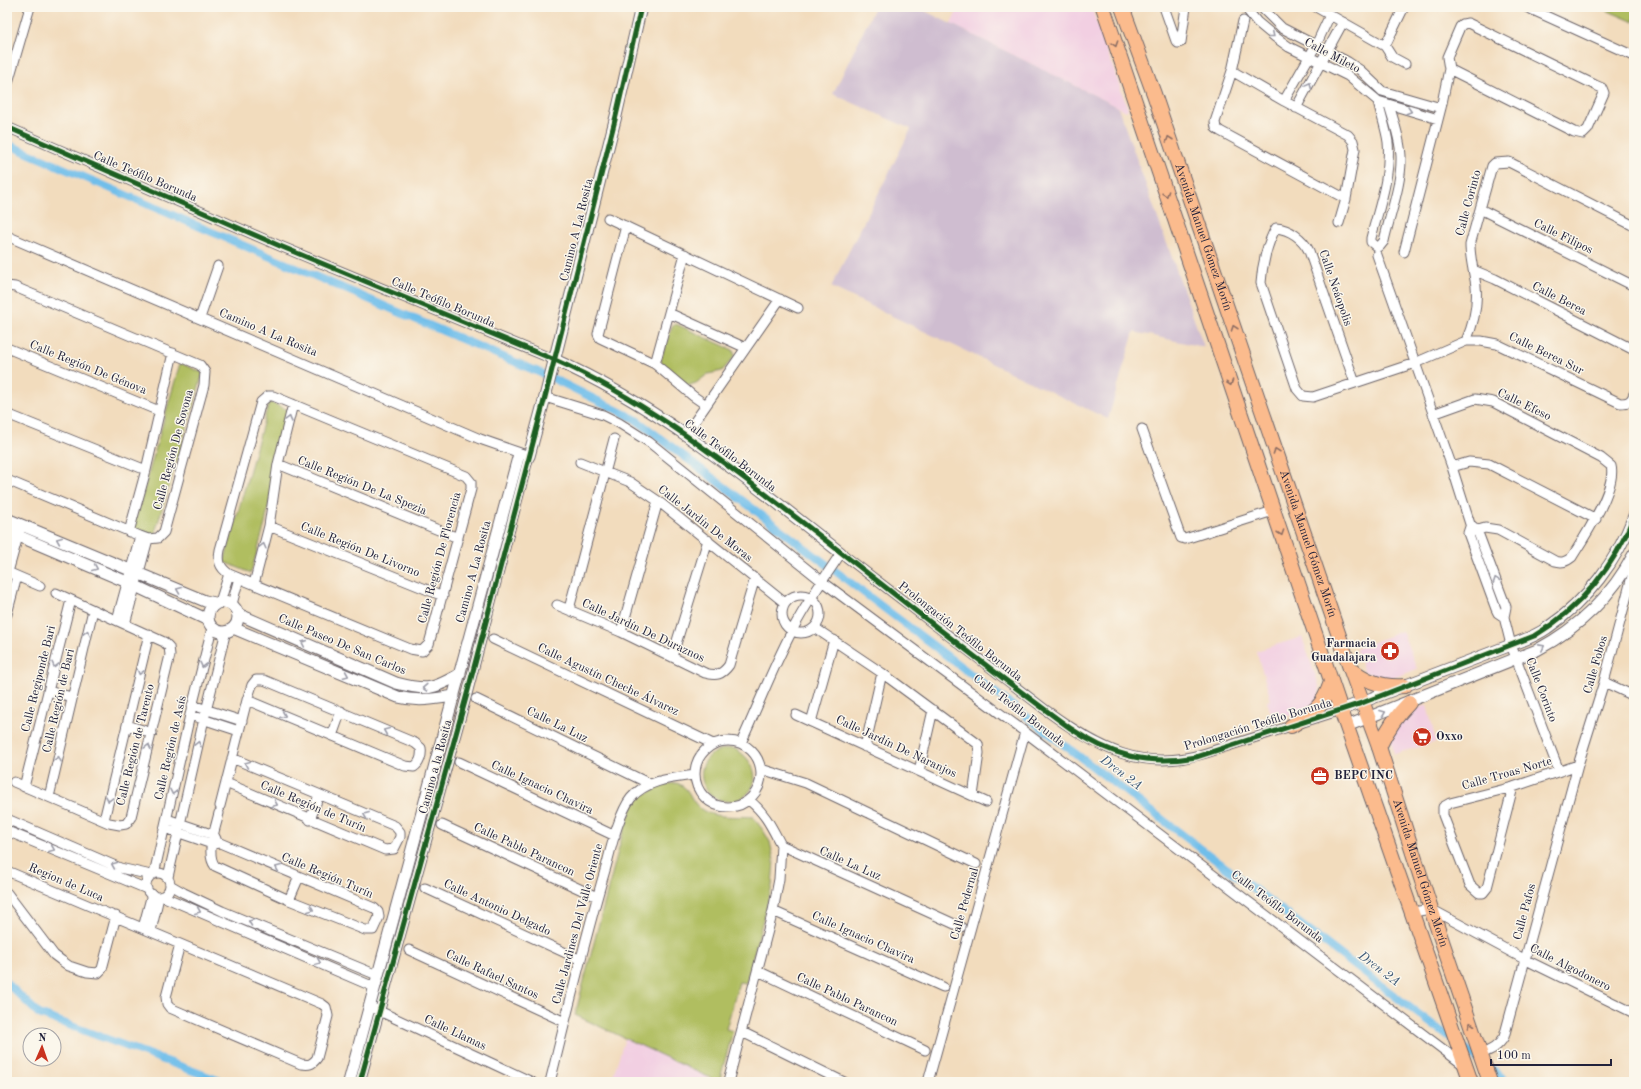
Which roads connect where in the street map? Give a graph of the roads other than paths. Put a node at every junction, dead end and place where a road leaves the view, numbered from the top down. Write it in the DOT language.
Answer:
graph roads {
  1 [pos="30,7"];
  2 [pos="641,7"];
  3 [pos="1103,7"];
  4 [pos="1122,7"];
  5 [pos="1164,7"];
  6 [pos="1186,7"];
  7 [pos="1245,7"];
  8 [pos="1261,7"];
  9 [pos="1316,7"];
  10 [pos="1404,7"];
  11 [pos="1526,7"];
  12 [pos="1330,15"];
  13 [pos="1243,21"];
  14 [pos="1343,22"];
  15 [pos="1316,45"];
  16 [pos="1386,46"];
  17 [pos="1327,51"];
  18 [pos="1634,56"];
  19 [pos="1310,57"];
  20 [pos="1321,62"];
  21 [pos="1405,64"];
  22 [pos="1449,69"];
  23 [pos="1232,71"];
  24 [pos="7,86"];
  25 [pos="1284,101"];
  26 [pos="1378,101"];
  27 [pos="1389,105"];
  28 [pos="1296,108"];
  29 [pos="1441,108"];
  30 [pos="1438,120"];
  31 [pos="7,127"];
  32 [pos="1346,200"];
  33 [pos="1480,209"];
  34 [pos="608,218"];
  35 [pos="1339,223"];
  36 [pos="626,226"];
  37 [pos="1634,226"];
  38 [pos="7,236"];
  39 [pos="1404,252"];
  40 [pos="685,254"];
  41 [pos="1377,255"];
  42 [pos="218,266"];
  43 [pos="1473,270"];
  44 [pos="7,286"];
  45 [pos="1634,286"];
  46 [pos="780,299"];
  47 [pos="798,308"];
  48 [pos="669,313"];
  49 [pos="200,318"];
  50 [pos="1466,341"];
  51 [pos="7,348"];
  52 [pos="746,348"];
  53 [pos="1634,350"];
  54 [pos="173,353"];
  55 [pos="1415,363"];
  56 [pos="655,364"];
  57 [pos="553,365"];
  58 [pos="1355,383"];
  59 [pos="547,392"];
  60 [pos="1634,394"];
  61 [pos="293,404"];
  62 [pos="706,404"];
  63 [pos="159,410"];
  64 [pos="7,414"];
  65 [pos="1433,414"];
  66 [pos="1142,429"];
  67 [pos="686,434"];
  68 [pos="614,439"];
  69 [pos="524,455"];
  70 [pos="580,462"];
  71 [pos="278,464"];
  72 [pos="1452,467"];
  73 [pos="146,470"];
  74 [pos="606,472"];
  75 [pos="7,480"];
  76 [pos="658,501"];
  77 [pos="1273,511"];
  78 [pos="1634,516"];
  79 [pos="1596,519"];
  80 [pos="14,521"];
  81 [pos="269,526"];
  82 [pos="1472,529"];
  83 [pos="129,532"];
  84 [pos="10,535"];
  85 [pos="144,537"];
  86 [pos="458,538"];
  87 [pos="708,540"];
  88 [pos="1634,554"];
  89 [pos="839,555"];
  90 [pos="1489,561"];
  91 [pos="1480,564"];
  92 [pos="1634,569"];
  93 [pos="135,572"];
  94 [pos="10,573"];
  95 [pos="229,574"];
  96 [pos="239,578"];
  97 [pos="755,578"];
  98 [pos="825,579"];
  99 [pos="131,583"];
  100 [pos="254,584"];
  101 [pos="40,586"];
  102 [pos="56,593"];
  103 [pos="443,596"];
  104 [pos="810,598"];
  105 [pos="71,600"];
  106 [pos="218,603"];
  107 [pos="784,603"];
  108 [pos="557,604"];
  109 [pos="235,609"];
  110 [pos="569,609"];
  111 [pos="93,610"];
  112 [pos="7,614"];
  113 [pos="1504,617"];
  114 [pos="121,622"];
  115 [pos="210,624"];
  116 [pos="814,628"];
  117 [pos="229,630"];
  118 [pos="792,631"];
  119 [pos="621,632"];
  120 [pos="149,634"];
  121 [pos="493,639"];
  122 [pos="834,640"];
  123 [pos="1511,646"];
  124 [pos="672,657"];
  125 [pos="1516,659"];
  126 [pos="1350,668"];
  127 [pos="882,673"];
  128 [pos="460,674"];
  129 [pos="1331,682"];
  130 [pos="1604,682"];
  131 [pos="1406,686"];
  132 [pos="48,691"];
  133 [pos="454,696"];
  134 [pos="1634,696"];
  135 [pos="72,697"];
  136 [pos="476,699"];
  137 [pos="247,700"];
  138 [pos="1412,701"];
  139 [pos="1362,703"];
  140 [pos="192,705"];
  141 [pos="206,710"];
  142 [pos="933,710"];
  143 [pos="1341,710"];
  144 [pos="341,711"];
  145 [pos="796,714"];
  146 [pos="190,715"];
  147 [pos="204,719"];
  148 [pos="1368,719"];
  149 [pos="242,722"];
  150 [pos="811,722"];
  151 [pos="126,725"];
  152 [pos="1291,726"];
  153 [pos="1347,726"];
  154 [pos="239,731"];
  155 [pos="1025,732"];
  156 [pos="152,733"];
  157 [pos="332,736"];
  158 [pos="741,743"];
  159 [pos="713,744"];
  160 [pos="865,747"];
  161 [pos="1379,747"];
  162 [pos="232,758"];
  163 [pos="459,762"];
  164 [pos="1578,766"];
  165 [pos="762,769"];
  166 [pos="919,771"];
  167 [pos="1559,771"];
  168 [pos="695,775"];
  169 [pos="14,782"];
  170 [pos="226,783"];
  171 [pos="650,784"];
  172 [pos="24,787"];
  173 [pos="1513,787"];
  174 [pos="319,795"];
  175 [pos="973,796"];
  176 [pos="49,797"];
  177 [pos="749,800"];
  178 [pos="986,802"];
  179 [pos="7,819"];
  180 [pos="104,820"];
  181 [pos="310,820"];
  182 [pos="166,823"];
  183 [pos="442,824"];
  184 [pos="20,825"];
  185 [pos="180,828"];
  186 [pos="11,833"];
  187 [pos="214,835"];
  188 [pos="615,836"];
  189 [pos="216,844"];
  190 [pos="781,845"];
  191 [pos="976,864"];
  192 [pos="7,871"];
  193 [pos="153,875"];
  194 [pos="299,877"];
  195 [pos="169,881"];
  196 [pos="425,888"];
  197 [pos="7,893"];
  198 [pos="155,894"];
  199 [pos="597,897"];
  200 [pos="289,900"];
  201 [pos="1432,909"];
  202 [pos="773,911"];
  203 [pos="1413,912"];
  204 [pos="116,916"];
  205 [pos="960,927"];
  206 [pos="147,930"];
  207 [pos="270,930"];
  208 [pos="266,940"];
  209 [pos="180,944"];
  210 [pos="409,950"];
  211 [pos="1524,958"];
  212 [pos="580,960"];
  213 [pos="758,971"];
  214 [pos="377,975"];
  215 [pos="374,986"];
  216 [pos="943,987"];
  217 [pos="369,1006"];
  218 [pos="380,1012"];
  219 [pos="1634,1014"];
  220 [pos="565,1022"];
  221 [pos="742,1032"];
  222 [pos="925,1050"];
  223 [pos="1482,1058"];
  224 [pos="1466,1067"];
  225 [pos="349,1082"];
  226 [pos="360,1082"];
  227 [pos="532,1082"];
  228 [pos="550,1082"];
  229 [pos="728,1082"];
  230 [pos="844,1082"];
  231 [pos="928,1082"];
  232 [pos="1471,1082"];
  233 [pos="1490,1082"];
  1 -- 24 [label="street"];
  2 -- 57 [label="street, Camino A La Rosita"];
  3 -- 77 [label="main road, Avenida Manuel Gómez Morín, one-way"];
  126 -- 4 [label="main road, Avenida Manuel Gómez Morín, one-way"];
  5 -- 6 [label="street"];
  7 -- 19 [label="street, Calle Mileto, one-way"];
  8 -- 15 [label="street, Calle Mileto"];
  9 -- 12 [label="street"];
  10 -- 16 [label="street"];
  11 -- 18 [label="street"];
  12 -- 14 [label="street"];
  12 -- 15 [label="street"];
  13 -- 23 [label="street"];
  14 -- 16 [label="street"];
  14 -- 17 [label="street"];
  15 -- 17 [label="street, Calle Mileto"];
  15 -- 19 [label="street"];
  16 -- 21 [label="street"];
  17 -- 20 [label="street"];
  17 -- 29 [label="street, Calle Mileto"];
  19 -- 20 [label="street, Calle Mileto"];
  19 -- 25 [label="street"];
  20 -- 26 [label="street, Calle Mileto"];
  28 -- 20 [label="street, one-way"];
  22 -- 22 [label="street"];
  22 -- 29 [label="street"];
  23 -- 25 [label="street"];
  23 -- 32 [label="street"];
  25 -- 28 [label="street"];
  26 -- 27 [label="street, Calle Mileto"];
  26 -- 27 [label="street"];
  27 -- 30 [label="street, Calle Mileto, one-way"];
  28 -- 32 [label="street"];
  29 -- 30 [label="street"];
  30 -- 39 [label="street"];
  31 -- 57 [label="street, Calle Teófilo Borunda"];
  32 -- 35 [label="street"];
  33 -- 37 [label="street, Calle Corinto"];
  33 -- 43 [label="street, Calle Corinto"];
  33 -- 45 [label="street, Calle Filipos"];
  34 -- 36 [label="street"];
  36 -- 40 [label="street"];
  36 -- 56 [label="street"];
  38 -- 49 [label="street, Camino A La Rosita"];
  40 -- 46 [label="street"];
  40 -- 48 [label="street"];
  41 -- 55 [label="street, Calle Corinto"];
  42 -- 49 [label="street"];
  43 -- 50 [label="street, Calle Corinto"];
  43 -- 53 [label="street, Calle Berea"];
  44 -- 54 [label="street, Calle Región De Sovona"];
  46 -- 47 [label="street"];
  46 -- 52 [label="street"];
  48 -- 52 [label="street"];
  48 -- 56 [label="street"];
  49 -- 69 [label="street, Camino A La Rosita"];
  50 -- 55 [label="street"];
  50 -- 60 [label="street, Calle Berea Sur"];
  51 -- 63 [label="street, Calle Región De Génova"];
  52 -- 62 [label="street"];
  54 -- 63 [label="street, Calle Región De Sovona"];
  54 -- 85 [label="street, Calle Región De Sovona"];
  55 -- 58 [label="street"];
  55 -- 65 [label="street, Calle Corinto"];
  56 -- 62 [label="street"];
  57 -- 59 [label="street, Camino A La Rosita"];
  57 -- 67 [label="street, Calle Teófilo Borunda"];
  58 -- 58 [label="street, Calle Neáopolis"];
  59 -- 69 [label="street, Camino A La Rosita"];
  59 -- 98 [label="street, Calle Teófilo Borunda"];
  71 -- 61 [label="street, one-way"];
  61 -- 86 [label="street, Calle Región De Florencia"];
  61 -- 95 [label="street, Calle Región De Florencia"];
  62 -- 67 [label="street"];
  63 -- 73 [label="street, Calle Región De Sovona"];
  64 -- 73 [label="street"];
  65 -- 72 [label="street, Calle Corinto"];
  65 -- 79 [label="street, Calle Efeso"];
  66 -- 77 [label="street"];
  67 -- 89 [label="street, Calle Teófilo Borunda"];
  68 -- 74 [label="street"];
  69 -- 128 [label="street, Camino A La Rosita"];
  69 -- 218 [label="street, Camino a la Rosita"];
  70 -- 74 [label="street, Calle Jardín De Moras"];
  71 -- 81 [label="street"];
  71 -- 86 [label="street, Calle Región De La Spezia"];
  72 -- 79 [label="street"];
  72 -- 82 [label="street, Calle Corinto"];
  73 -- 83 [label="street, Calle Región De Sovona"];
  74 -- 76 [label="street, Calle Jardín De Moras"];
  74 -- 110 [label="street"];
  75 -- 83 [label="street"];
  76 -- 87 [label="street, Calle Jardín De Moras"];
  76 -- 119 [label="street"];
  77 -- 129 [label="main road, Avenida Manuel Gómez Morín, one-way"];
  78 -- 123 [label="street, Prolongación Teófilo Borunda"];
  79 -- 82 [label="street"];
  80 -- 84 [label="street"];
  93 -- 80 [label="street, one-way"];
  100 -- 81 [label="street, one-way"];
  81 -- 103 [label="street, Calle Región De Livorno"];
  82 -- 90 [label="street, Calle Corinto"];
  82 -- 91 [label="street, Calle Corinto"];
  83 -- 85 [label="street"];
  84 -- 94 [label="street"];
  84 -- 99 [label="street, one-way"];
  85 -- 93 [label="street"];
  86 -- 103 [label="street, Calle Región De Florencia"];
  87 -- 97 [label="street, Calle Jardín De Moras"];
  87 -- 124 [label="street"];
  125 -- 88 [label="street, one-way"];
  89 -- 98 [label="street"];
  89 -- 152 [label="street, Prolongación Teófilo Borunda"];
  90 -- 91 [label="street"];
  113 -- 90 [label="street, Calle Corinto, one-way"];
  91 -- 113 [label="street, Calle Corinto"];
  92 -- 130 [label="street, Calle Fobos"];
  93 -- 99 [label="street"];
  106 -- 93 [label="street, one-way"];
  94 -- 101 [label="street"];
  94 -- 112 [label="street"];
  95 -- 96 [label="street, Calle Región De Florencia"];
  95 -- 106 [label="street"];
  96 -- 100 [label="street, Calle Región De Florencia"];
  96 -- 109 [label="street"];
  97 -- 107 [label="street, Calle Jardín De Moras"];
  97 -- 124 [label="street, Calle Jardín De Duraznos"];
  98 -- 104 [label="street"];
  98 -- 155 [label="street, Calle Teófilo Borunda"];
  99 -- 114 [label="street"];
  99 -- 115 [label="street"];
  100 -- 103 [label="street, Calle Región De Florencia"];
  102 -- 105 [label="street"];
  104 -- 107 [label="street"];
  104 -- 116 [label="street"];
  104 -- 118 [label="street"];
  105 -- 111 [label="street"];
  105 -- 132 [label="street, Calle Regiponde Bari, one-way"];
  106 -- 109 [label="street"];
  106 -- 115 [label="street"];
  107 -- 118 [label="street"];
  108 -- 110 [label="street, Calle Jardín De Duraznos"];
  109 -- 117 [label="street"];
  128 -- 109 [label="street, Calle Paseo De San Carlos, one-way"];
  110 -- 119 [label="street, Calle Jardín De Duraznos"];
  111 -- 114 [label="street"];
  135 -- 111 [label="street, Calle Región de Bari, one-way"];
  113 -- 123 [label="street, Calle Corinto"];
  114 -- 120 [label="street"];
  115 -- 117 [label="street"];
  115 -- 140 [label="street, Calle Región de Asís, one-way"];
  116 -- 118 [label="street"];
  116 -- 122 [label="street"];
  117 -- 133 [label="street, one-way"];
  117 -- 141 [label="street"];
  118 -- 158 [label="street"];
  119 -- 124 [label="street, Calle Jardín De Duraznos"];
  120 -- 151 [label="street, Calle Región de Tarento, one-way"];
  120 -- 156 [label="street, Calle Región de Tarento"];
  121 -- 159 [label="street, Calle Agustín Cheche Álvarez"];
  122 -- 127 [label="street"];
  122 -- 150 [label="street"];
  123 -- 125 [label="street, Calle Corinto"];
  123 -- 131 [label="street, Prolongación Teófilo Borunda"];
  125 -- 138 [label="street"];
  125 -- 167 [label="street, Calle Corinto"];
  126 -- 131 [label="main road"];
  126 -- 139 [label="main road, Avenida Manuel Gómez Morín"];
  127 -- 142 [label="street"];
  127 -- 160 [label="street"];
  128 -- 133 [label="street, Camino a la Rosita"];
  129 -- 143 [label="main road, Avenida Manuel Gómez Morín"];
  129 -- 152 [label="main road"];
  130 -- 134 [label="street"];
  130 -- 164 [label="street, Calle Fobos"];
  131 -- 138 [label="street"];
  131 -- 139 [label="street, Prolongación Teófilo Borunda"];
  132 -- 135 [label="street"];
  132 -- 172 [label="street, Calle Regiponde Bari"];
  133 -- 214 [label="street, Camino a la Rosita"];
  176 -- 135 [label="street, Calle Región de Bari, one-way"];
  136 -- 171 [label="street, Calle La Luz"];
  137 -- 144 [label="street"];
  137 -- 149 [label="street"];
  137 -- 157 [label="street, one-way"];
  148 -- 138 [label="street, one-way"];
  138 -- 161 [label="main road"];
  139 -- 143 [label="street, Prolongación Teófilo Borunda"];
  139 -- 148 [label="main road, Avenida Manuel Gómez Morín"];
  140 -- 141 [label="street, Calle Región de Asís"];
  140 -- 146 [label="street, Calle Región de Asís"];
  141 -- 147 [label="street"];
  141 -- 149 [label="street, Calle Región de Asís"];
  142 -- 166 [label="street"];
  142 -- 175 [label="street"];
  143 -- 152 [label="street, Prolongación Teófilo Borunda"];
  143 -- 153 [label="main road, Avenida Manuel Gómez Morín"];
  144 -- 157 [label="street"];
  157 -- 144 [label="street, one-way"];
  145 -- 150 [label="street, Calle Jardín De Naranjos"];
  146 -- 147 [label="street, Calle Región de Asís"];
  146 -- 182 [label="street, Calle Región de Asís, one-way"];
  147 -- 154 [label="street, Calle Región de Asís"];
  185 -- 147 [label="street, one-way"];
  148 -- 153 [label="street"];
  148 -- 161 [label="main road, Avenida Manuel Gómez Morín"];
  149 -- 154 [label="street"];
  150 -- 160 [label="street, Calle Jardín De Naranjos"];
  151 -- 156 [label="street"];
  151 -- 180 [label="street, Calle Región de Tarento, one-way"];
  153 -- 203 [label="main road, Avenida Manuel Gómez Morín"];
  154 -- 162 [label="street"];
  155 -- 224 [label="street, Calle Teófilo Borunda"];
  155 -- 231 [label="street, Calle Pedernal"];
  180 -- 156 [label="street, Calle Región de Tarento, one-way"];
  158 -- 159 [label="street"];
  158 -- 165 [label="street"];
  159 -- 168 [label="street"];
  160 -- 166 [label="street, Calle Jardín De Naranjos"];
  161 -- 201 [label="main road, Avenida Manuel Gómez Morín"];
  162 -- 170 [label="street"];
  174 -- 162 [label="street, one-way"];
  163 -- 188 [label="street, Calle Ignacio Chavira"];
  164 -- 167 [label="street, Calle Troas Norte"];
  164 -- 211 [label="street, Calle Pafos"];
  165 -- 177 [label="street"];
  165 -- 191 [label="street"];
  166 -- 175 [label="street, Calle Jardín De Naranjos"];
  167 -- 173 [label="street, Calle Troas Norte"];
  168 -- 171 [label="street"];
  168 -- 177 [label="street"];
  169 -- 172 [label="street, Calle Región de Tarento"];
  170 -- 181 [label="street, Calle Región de Turín, one-way"];
  170 -- 187 [label="street"];
  171 -- 188 [label="street, Calle Jardines Del Valle Oriente"];
  172 -- 176 [label="street, Calle Región de Tarento"];
  173 -- 173 [label="street, Calle Troas Norte"];
  174 -- 181 [label="street"];
  181 -- 174 [label="street, Calle Región de Turín, one-way"];
  175 -- 178 [label="street, Calle Jardín De Naranjos"];
  176 -- 180 [label="street, Calle Región de Tarento"];
  177 -- 190 [label="street"];
  179 -- 184 [label="street"];
  182 -- 185 [label="street"];
  182 -- 193 [label="street, Calle Región de Asís"];
  183 -- 199 [label="street, Calle Pablo Parancon"];
  184 -- 186 [label="street"];
  193 -- 184 [label="street, one-way"];
  185 -- 187 [label="street"];
  185 -- 189 [label="street"];
  185 -- 195 [label="street"];
  186 -- 198 [label="street, one-way"];
  187 -- 189 [label="street, Calle Región Turín"];
  188 -- 199 [label="street, Calle Jardines Del Valle Oriente"];
  194 -- 189 [label="street, Calle Región Turín, one-way"];
  189 -- 200 [label="street, Calle Región Turín"];
  190 -- 202 [label="street"];
  190 -- 205 [label="street, Calle La Luz"];
  192 -- 204 [label="street, Region de Luca"];
  193 -- 195 [label="street"];
  193 -- 198 [label="street"];
  194 -- 200 [label="street"];
  200 -- 194 [label="street, Calle Región Turín, one-way"];
  195 -- 198 [label="street"];
  207 -- 195 [label="street, one-way"];
  196 -- 212 [label="street, Calle Antonio Delgado"];
  197 -- 204 [label="street"];
  198 -- 206 [label="street"];
  198 -- 208 [label="street, one-way"];
  199 -- 212 [label="street, Calle Jardines Del Valle Oriente"];
  201 -- 203 [label="street"];
  201 -- 211 [label="street, Calle Algodonero"];
  223 -- 201 [label="main road, Avenida Manuel Gómez Morín, one-way"];
  202 -- 213 [label="street"];
  202 -- 216 [label="street, Calle Ignacio Chavira"];
  203 -- 224 [label="main road, Avenida Manuel Gómez Morín"];
  204 -- 206 [label="street, Region de Luca"];
  206 -- 209 [label="street, Region de Luca"];
  207 -- 208 [label="street"];
  207 -- 214 [label="street"];
  208 -- 215 [label="street, one-way"];
  209 -- 209 [label="street, Region de Luca"];
  210 -- 220 [label="street, Calle Rafael Santos"];
  211 -- 219 [label="street, Calle Algodonero"];
  211 -- 223 [label="street, Calle Pafos"];
  212 -- 220 [label="street, Calle Jardines Del Valle Oriente"];
  213 -- 221 [label="street"];
  213 -- 222 [label="street, Calle Pablo Parancon"];
  214 -- 215 [label="street, Camino a la Rosita"];
  215 -- 217 [label="street, Camino a la Rosita"];
  217 -- 218 [label="street, Calle Llamas"];
  217 -- 225 [label="street, Camino a la Rosita"];
  218 -- 226 [label="street, Camino a la Rosita"];
  218 -- 227 [label="street, Calle Llamas"];
  220 -- 228 [label="street, Calle Jardines Del Valle Oriente"];
  221 -- 229 [label="street"];
  221 -- 230 [label="street"];
  223 -- 233 [label="main road, Avenida Manuel Gómez Morín"];
  224 -- 232 [label="main road, Avenida Manuel Gómez Morín"];
}
